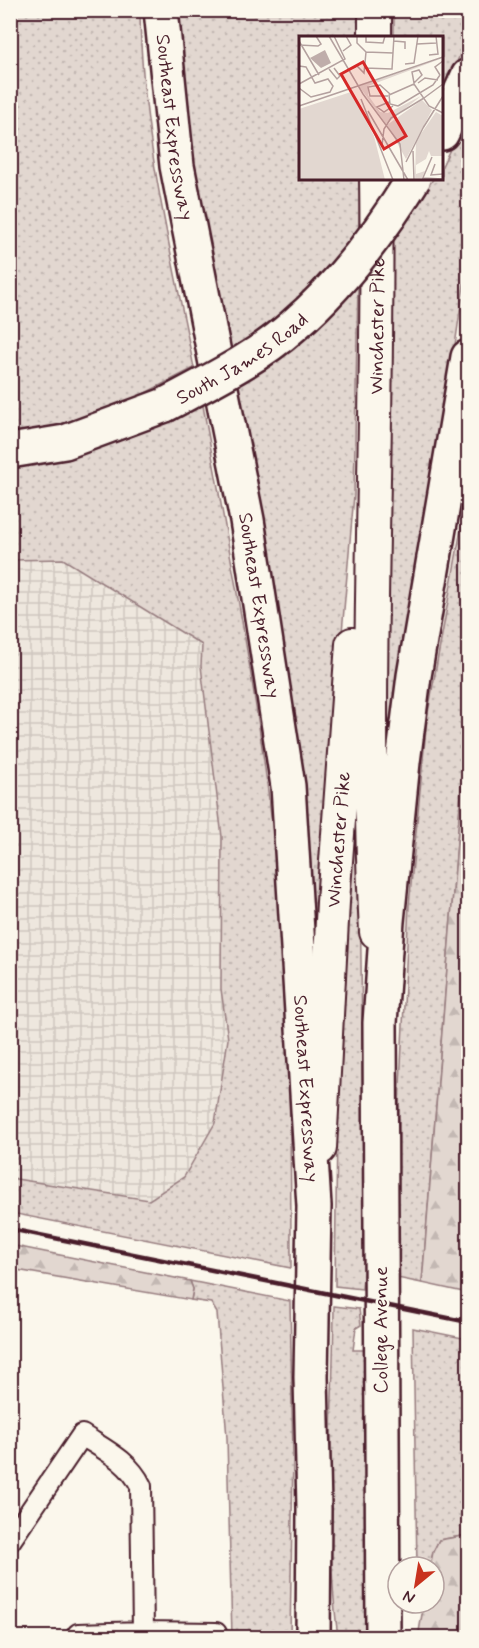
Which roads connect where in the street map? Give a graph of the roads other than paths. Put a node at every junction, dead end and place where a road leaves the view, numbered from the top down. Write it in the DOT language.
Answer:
graph roads {
  1 [pos="161,10"];
  2 [pos="375,10"];
  3 [pos="375,36"];
  4 [pos="468,76"];
  5 [pos="443,130"];
  6 [pos="376,180"];
  7 [pos="413,180"];
  8 [pos="468,357"];
  9 [pos="10,451"];
  10 [pos="372,473"];
  11 [pos="380,1023"];
  12 [pos="314,1206"];
  13 [pos="314,1509"];
  14 [pos="16,1520"];
  15 [pos="10,1541"];
  16 [pos="143,1632"];
  17 [pos="216,1633"];
  18 [pos="78,1634"];
  19 [pos="313,1638"];
  20 [pos="328,1638"];
  21 [pos="383,1638"];
  1 -- 12 [label="highway, Southeast Expressway"];
  2 -- 3 [label="main road"];
  4 -- 5 [label="highway"];
  6 -- 10 [label="main road, Winchester Pike"];
  7 -- 9 [label="highway, South James Road, bridge"];
  8 -- 11 [label="highway"];
  10 -- 11 [label="main road, Winchester Pike"];
  10 -- 12 [label="main road, Winchester Pike"];
  11 -- 21 [label="highway, College Avenue"];
  12 -- 13 [label="highway"];
  13 -- 19 [label="highway"];
  13 -- 20 [label="highway"];
  14 -- 15 [label="street"];
  14 -- 16 [label="street"];
  16 -- 17 [label="street"];
  16 -- 18 [label="street"];
}
